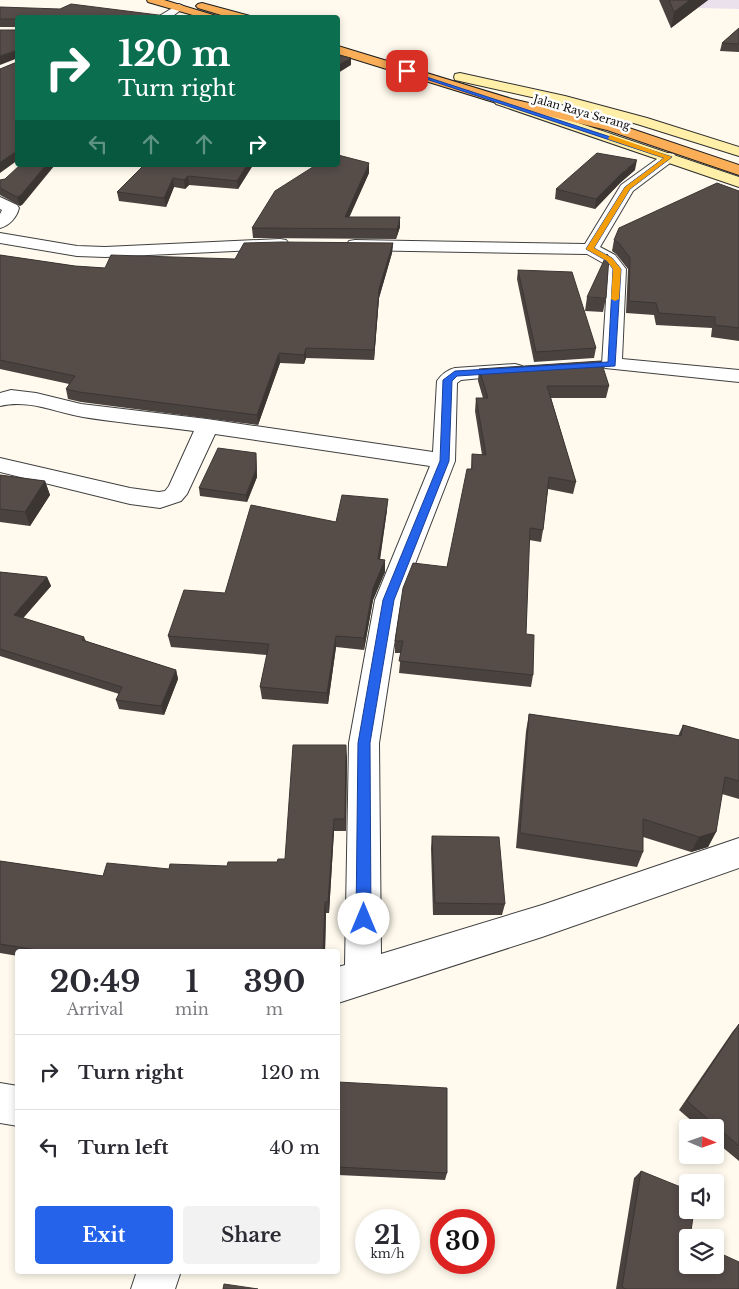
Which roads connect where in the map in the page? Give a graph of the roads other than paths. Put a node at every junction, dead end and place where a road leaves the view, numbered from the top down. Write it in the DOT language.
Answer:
graph roads {
  1 [pos="152,0"];
  2 [pos="180,4"];
  3 [pos="165,15"];
  4 [pos="210,15"];
  5 [pos="232,15"];
  6 [pos="340,44"];
  7 [pos="340,51"];
  8 [pos="460,77"];
  9 [pos="444,83"];
  10 [pos="616,125"];
  11 [pos="739,152"];
  12 [pos="668,157"];
  13 [pos="739,162"];
  14 [pos="739,170"];
  15 [pos="739,182"];
  16 [pos="0,202"];
  17 [pos="0,224"];
  18 [pos="0,238"];
  19 [pos="302,244"];
  20 [pos="340,245"];
  21 [pos="590,249"];
  22 [pos="543,369"];
  23 [pos="739,376"];
  24 [pos="0,400"];
  25 [pos="207,426"];
  26 [pos="444,461"];
  27 [pos="0,465"];
  28 [pos="739,853"];
  29 [pos="350,981"];
  30 [pos="0,1103"];
  31 [pos="15,1106"];
  32 [pos="158,1274"];
  33 [pos="153,1289"];
  1 -- 2 [label="highway"];
  2 -- 3 [label="street"];
  2 -- 4 [label="highway"];
  2 -- 5 [label="highway"];
  6 -- 8 [label="highway, Jalan Raya Serang"];
  7 -- 9 [label="highway, Jalan Raya Serang"];
  8 -- 10 [label="highway, Jalan Raya Serang"];
  8 -- 11 [label="main road"];
  9 -- 10 [label="highway, Jalan Raya Serang"];
  9 -- 12 [label="main road"];
  10 -- 13 [label="highway, Jalan Raya Serang"];
  10 -- 14 [label="highway, Jalan Raya Serang"];
  12 -- 15 [label="main road"];
  12 -- 21 [label="street"];
  16 -- 17 [label="street"];
  18 -- 19 [label="street"];
  20 -- 21 [label="street"];
  21 -- 23 [label="street"];
  22 -- 26 [label="street"];
  24 -- 25 [label="street"];
  25 -- 26 [label="street"];
  25 -- 27 [label="street"];
  26 -- 29 [label="street"];
  28 -- 29 [label="street"];
  30 -- 31 [label="street"];
  32 -- 33 [label="street"];
}
